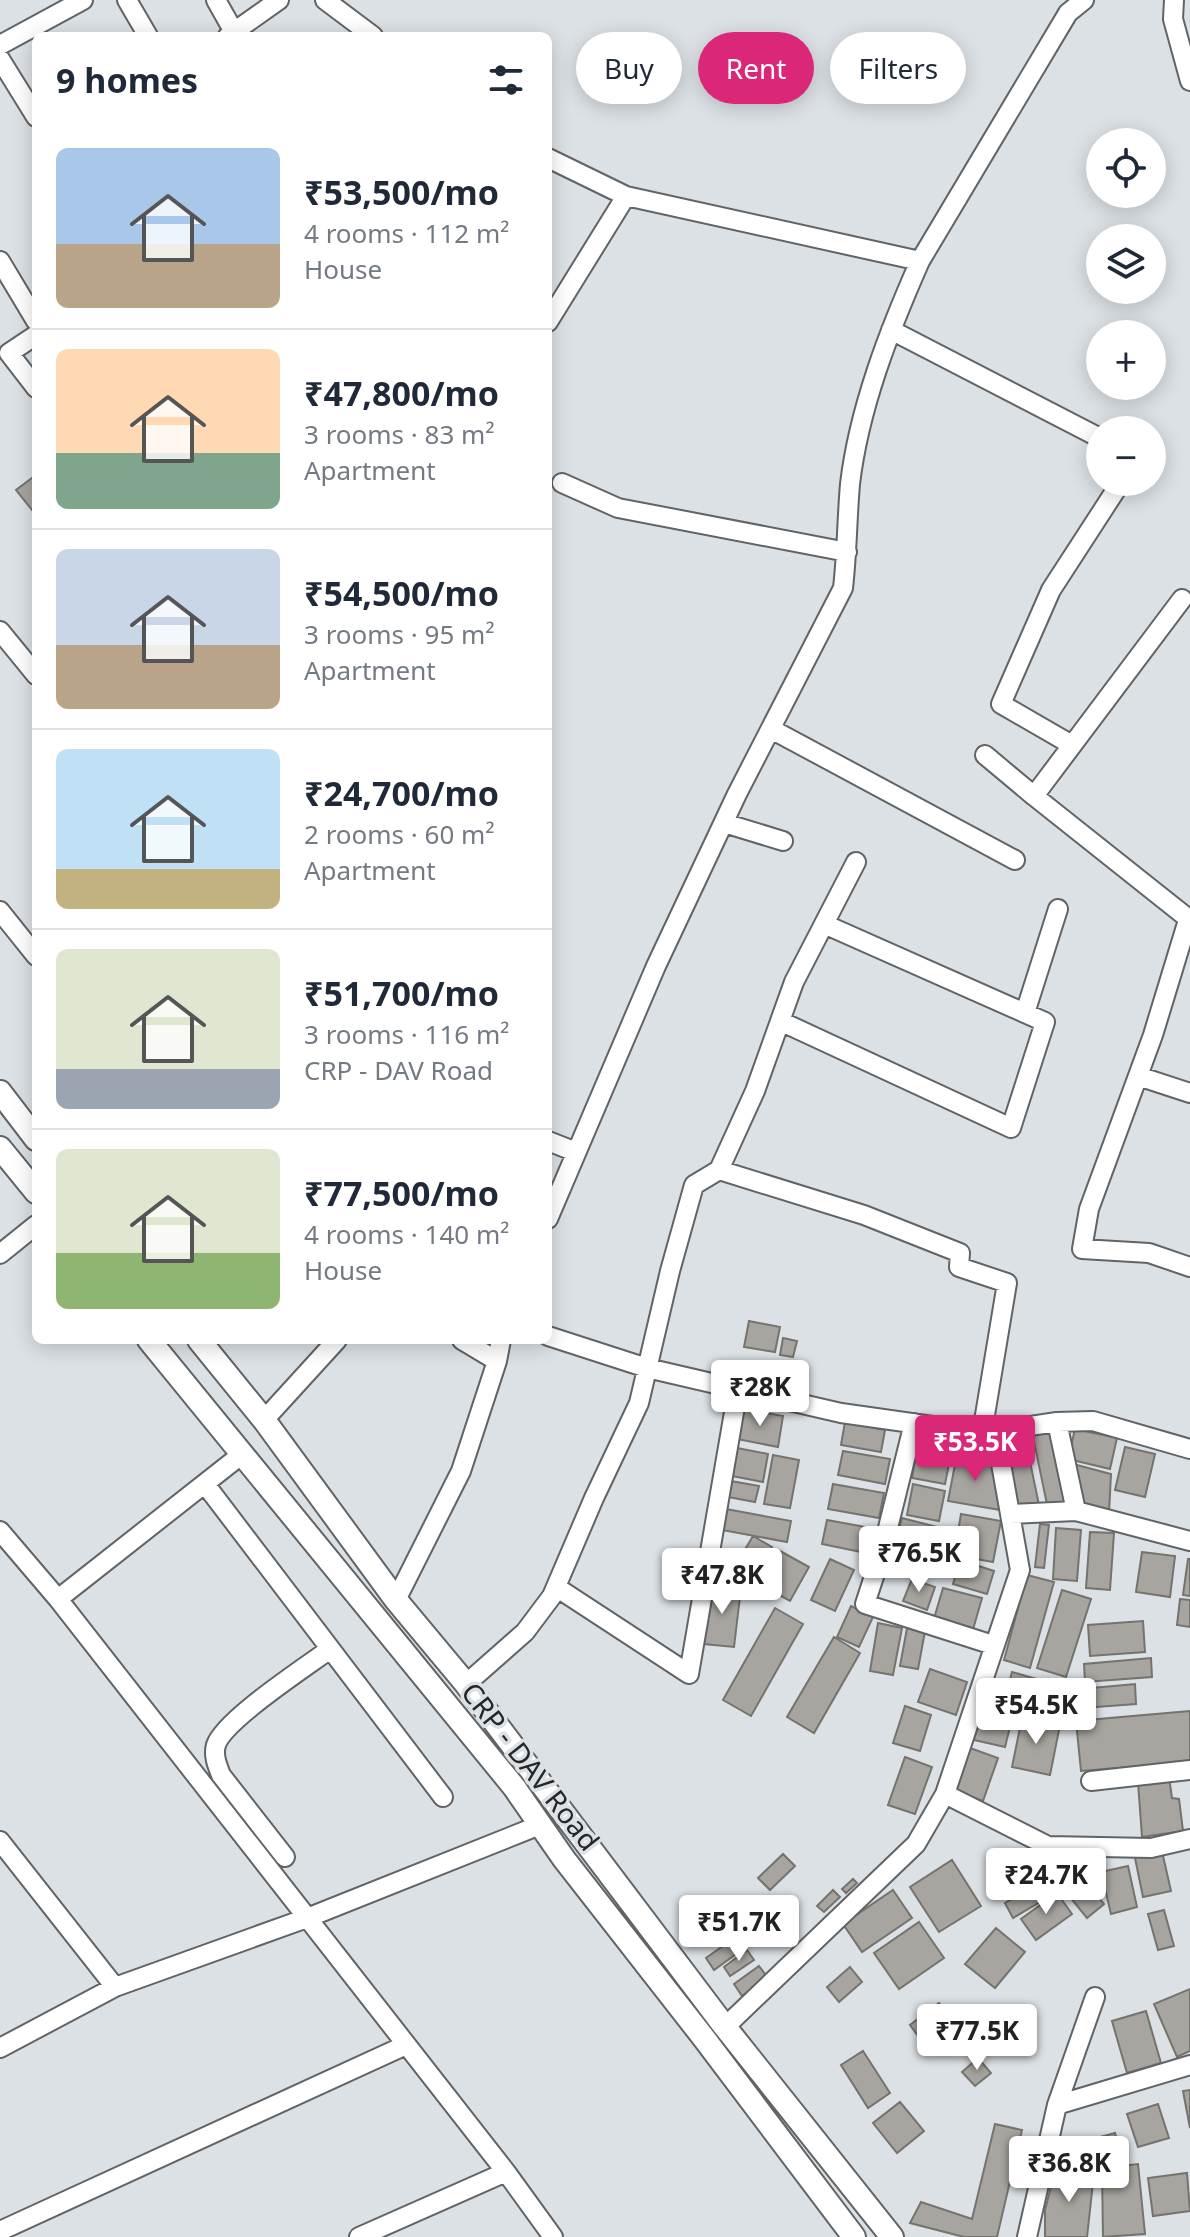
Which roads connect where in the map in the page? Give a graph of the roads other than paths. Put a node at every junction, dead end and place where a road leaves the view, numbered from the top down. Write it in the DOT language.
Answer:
graph roads {
  1 [pos="83,0"];
  2 [pos="127,0"];
  3 [pos="216,0"];
  4 [pos="279,0"];
  5 [pos="325,0"];
  6 [pos="1084,0"];
  7 [pos="1174,0"];
  8 [pos="146,32"];
  9 [pos="230,32"];
  10 [pos="234,32"];
  11 [pos="363,32"];
  12 [pos="0,45"];
  13 [pos="1184,46"];
  14 [pos="0,59"];
  15 [pos="1190,81"];
  16 [pos="6,83"];
  17 [pos="32,112"];
  18 [pos="552,160"];
  19 [pos="626,196"];
  20 [pos="0,261"];
  21 [pos="920,261"];
  22 [pos="32,314"];
  23 [pos="552,316"];
  24 [pos="891,330"];
  25 [pos="32,338"];
  26 [pos="5,356"];
  27 [pos="32,384"];
  28 [pos="1086,431"];
  29 [pos="562,483"];
  30 [pos="1112,496"];
  31 [pos="847,552"];
  32 [pos="1182,599"];
  33 [pos="0,631"];
  34 [pos="32,670"];
  35 [pos="771,729"];
  36 [pos="1072,745"];
  37 [pos="985,755"];
  38 [pos="1034,796"];
  39 [pos="724,823"];
  40 [pos="783,841"];
  41 [pos="1015,860"];
  42 [pos="856,862"];
  43 [pos="1058,909"];
  44 [pos="0,911"];
  45 [pos="1189,920"];
  46 [pos="824,924"];
  47 [pos="32,951"];
  48 [pos="1025,1013"];
  49 [pos="780,1021"];
  50 [pos="1138,1076"];
  51 [pos="0,1092"];
  52 [pos="1190,1093"];
  53 [pos="32,1134"];
  54 [pos="552,1143"];
  55 [pos="0,1148"];
  56 [pos="576,1152"];
  57 [pos="719,1170"];
  58 [pos="32,1187"];
  59 [pos="552,1209"];
  60 [pos="32,1228"];
  61 [pos="0,1254"];
  62 [pos="1190,1267"];
  63 [pos="552,1337"];
  64 [pos="158,1344"];
  65 [pos="202,1344"];
  66 [pos="333,1344"];
  67 [pos="469,1344"];
  68 [pos="500,1344"];
  69 [pos="497,1361"];
  70 [pos="647,1368"];
  71 [pos="738,1389"];
  72 [pos="264,1420"];
  73 [pos="1057,1422"];
  74 [pos="914,1423"];
  75 [pos="988,1432"];
  76 [pos="1190,1449"];
  77 [pos="241,1455"];
  78 [pos="205,1484"];
  79 [pos="1076,1511"];
  80 [pos="1010,1514"];
  81 [pos="0,1531"];
  82 [pos="1190,1541"];
  83 [pos="556,1587"];
  84 [pos="58,1599"];
  85 [pos="396,1600"];
  86 [pos="993,1645"];
  87 [pos="330,1649"];
  88 [pos="466,1684"];
  89 [pos="1190,1770"];
  90 [pos="1091,1781"];
  91 [pos="945,1794"];
  92 [pos="443,1797"];
  93 [pos="540,1825"];
  94 [pos="1190,1839"];
  95 [pos="0,1841"];
  96 [pos="285,1857"];
  97 [pos="307,1918"];
  98 [pos="115,1987"];
  99 [pos="1095,1997"];
  100 [pos="725,2027"];
  101 [pos="406,2045"];
  102 [pos="0,2048"];
  103 [pos="1190,2065"];
  104 [pos="1057,2105"];
  105 [pos="506,2172"];
  106 [pos="0,2231"];
  107 [pos="359,2237"];
  108 [pos="553,2237"];
  109 [pos="854,2237"];
  110 [pos="892,2237"];
  111 [pos="1027,2237"];
  1 -- 12 [label="street"];
  2 -- 8 [label="street"];
  3 -- 9 [label="street"];
  4 -- 10 [label="street"];
  5 -- 11 [label="street"];
  6 -- 21 [label="street"];
  7 -- 13 [label="street"];
  13 -- 15 [label="street"];
  14 -- 16 [label="street"];
  16 -- 17 [label="street"];
  18 -- 19 [label="street"];
  19 -- 21 [label="street"];
  19 -- 23 [label="street"];
  20 -- 22 [label="street"];
  21 -- 24 [label="street"];
  24 -- 28 [label="street"];
  24 -- 31 [label="street"];
  25 -- 26 [label="street"];
  26 -- 27 [label="street"];
  29 -- 31 [label="street"];
  30 -- 36 [label="street"];
  31 -- 35 [label="street"];
  32 -- 36 [label="street"];
  33 -- 34 [label="street"];
  35 -- 39 [label="street"];
  35 -- 41 [label="street"];
  36 -- 38 [label="street"];
  37 -- 38 [label="street"];
  38 -- 45 [label="street"];
  39 -- 40 [label="street"];
  39 -- 56 [label="street"];
  42 -- 46 [label="street"];
  43 -- 48 [label="street"];
  44 -- 47 [label="street"];
  45 -- 50 [label="street"];
  46 -- 48 [label="street"];
  46 -- 49 [label="street"];
  48 -- 49 [label="street"];
  49 -- 57 [label="street"];
  50 -- 52 [label="street"];
  50 -- 62 [label="street"];
  51 -- 53 [label="street"];
  54 -- 56 [label="street"];
  55 -- 58 [label="street"];
  56 -- 59 [label="street"];
  57 -- 70 [label="street"];
  57 -- 75 [label="street"];
  60 -- 61 [label="street"];
  63 -- 70 [label="street"];
  64 -- 77 [label="street, CRP - DAV Road"];
  65 -- 72 [label="street, CRP - DAV Road"];
  66 -- 72 [label="street"];
  67 -- 69 [label="street"];
  68 -- 69 [label="street"];
  69 -- 85 [label="street"];
  70 -- 71 [label="street"];
  70 -- 83 [label="street"];
  71 -- 74 [label="street"];
  71 -- 83 [label="street"];
  72 -- 85 [label="street, CRP - DAV Road"];
  73 -- 75 [label="street"];
  73 -- 76 [label="street"];
  73 -- 79 [label="street"];
  74 -- 75 [label="street"];
  74 -- 86 [label="street"];
  75 -- 80 [label="street"];
  77 -- 78 [label="street"];
  77 -- 93 [label="street, CRP - DAV Road"];
  78 -- 84 [label="street"];
  78 -- 87 [label="street"];
  79 -- 80 [label="street"];
  79 -- 82 [label="street"];
  80 -- 86 [label="street"];
  81 -- 84 [label="street"];
  83 -- 88 [label="street"];
  84 -- 97 [label="street"];
  85 -- 88 [label="street, CRP - DAV Road"];
  86 -- 91 [label="street"];
  87 -- 92 [label="street"];
  87 -- 96 [label="street"];
  88 -- 100 [label="street, CRP - DAV Road"];
  89 -- 90 [label="street"];
  91 -- 94 [label="street"];
  91 -- 100 [label="street"];
  93 -- 97 [label="street"];
  93 -- 109 [label="street, CRP - DAV Road"];
  95 -- 98 [label="street"];
  97 -- 98 [label="street"];
  97 -- 101 [label="street"];
  98 -- 102 [label="street"];
  99 -- 104 [label="street"];
  100 -- 110 [label="street, CRP - DAV Road"];
  101 -- 105 [label="street"];
  101 -- 106 [label="street"];
  103 -- 104 [label="street"];
  104 -- 111 [label="street"];
  105 -- 107 [label="street"];
  105 -- 108 [label="street"];
}
